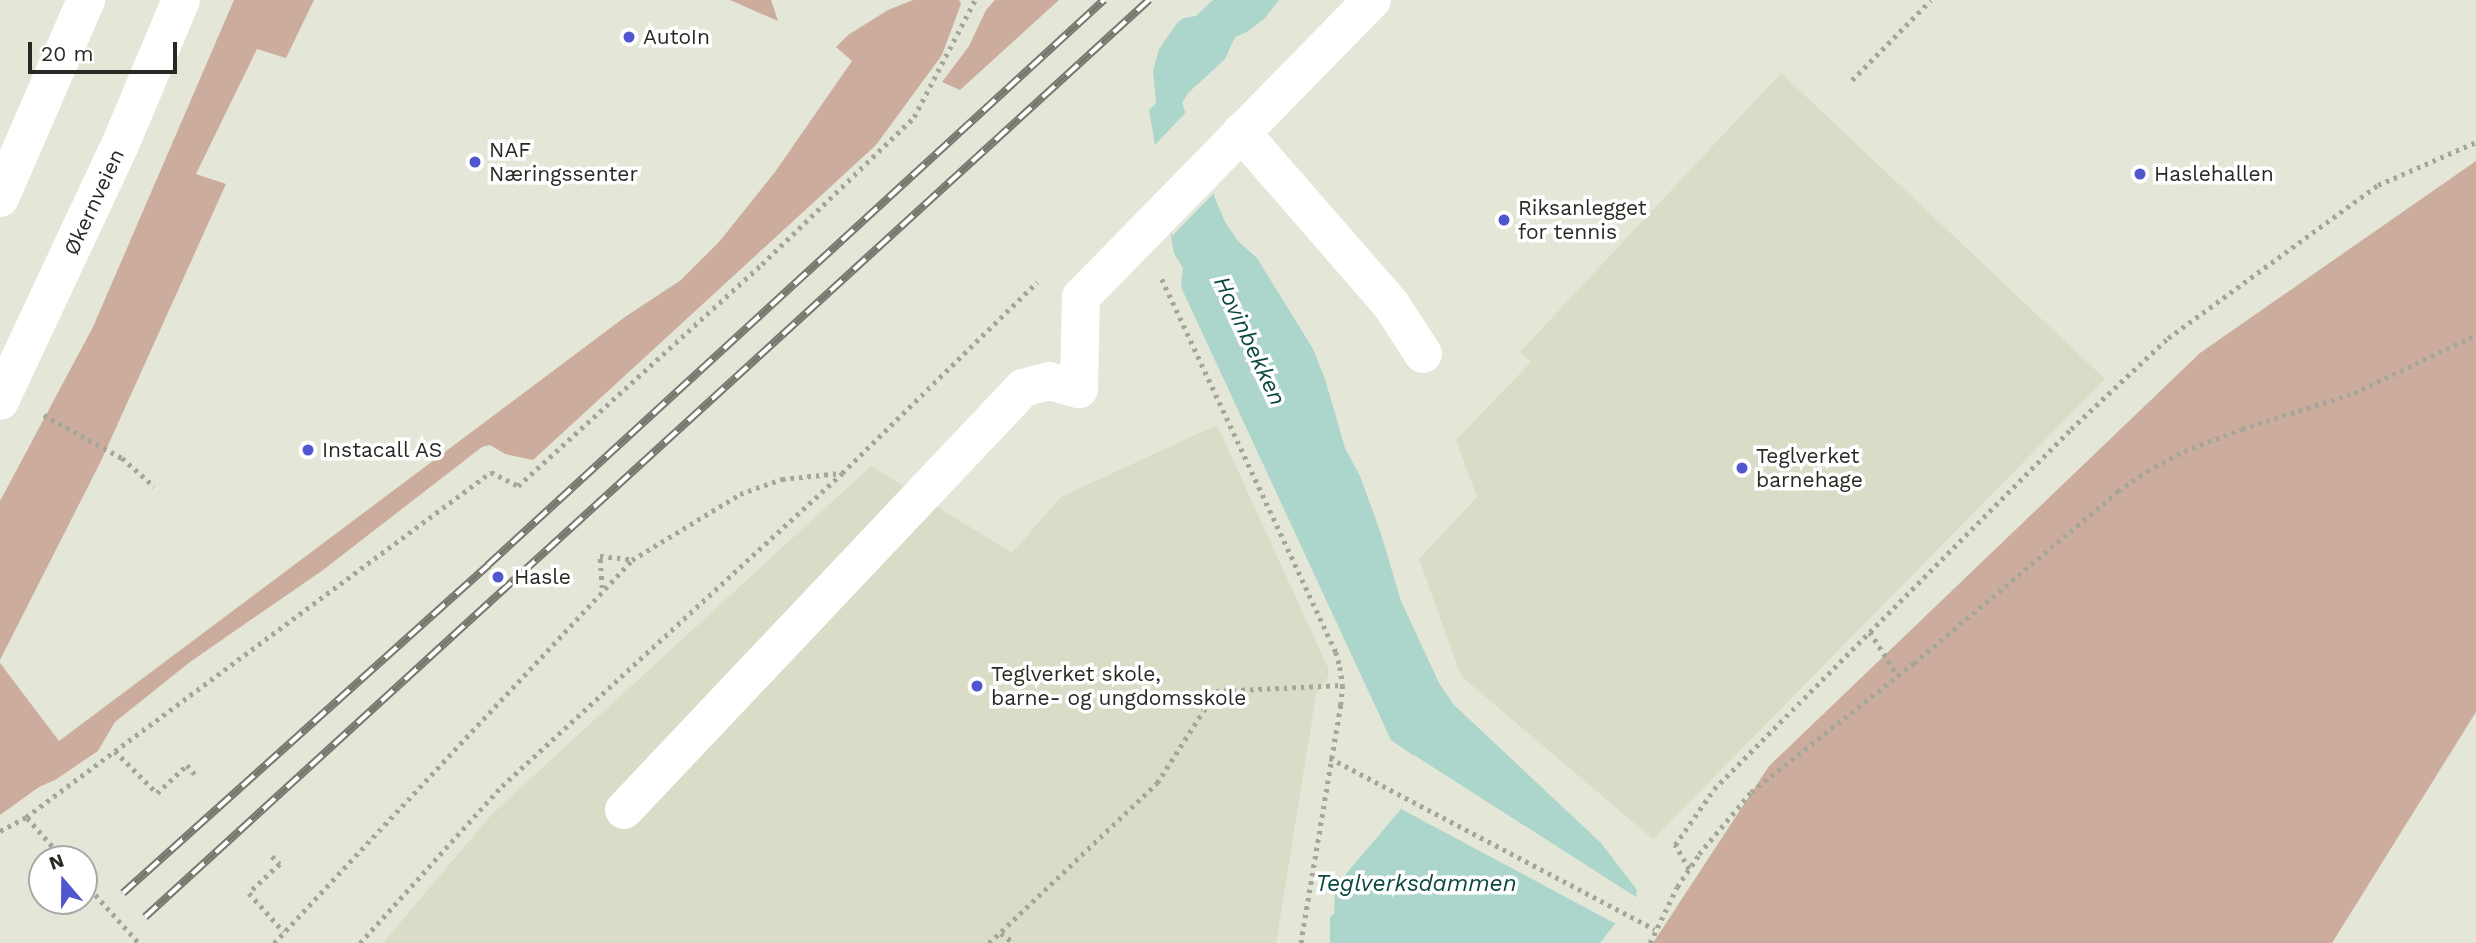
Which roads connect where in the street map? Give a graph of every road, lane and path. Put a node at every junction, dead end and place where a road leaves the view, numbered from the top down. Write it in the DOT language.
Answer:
graph roads {
  1 [pos="86,0"];
  2 [pos="181,0"];
  3 [pos="975,0"];
  4 [pos="1372,0"];
  5 [pos="1931,0"];
  6 [pos="1853,80"];
  7 [pos="1241,132"];
  8 [pos="2476,142"];
  9 [pos="0,198"];
  10 [pos="1137,239"];
  11 [pos="1046,273"];
  12 [pos="2476,335"];
  13 [pos="1423,354"];
  14 [pos="17,405"];
  15 [pos="842,473"];
  16 [pos="154,486"];
  17 [pos="632,559"];
  18 [pos="602,589"];
  19 [pos="1870,632"];
  20 [pos="1898,676"];
  21 [pos="1343,685"];
  22 [pos="115,751"];
  23 [pos="1330,758"];
  24 [pos="197,777"];
  25 [pos="624,810"];
  26 [pos="26,817"];
  27 [pos="0,831"];
  28 [pos="51,845"];
  29 [pos="272,856"];
  30 [pos="1689,869"];
  31 [pos="98,898"];
  32 [pos="1656,929"];
  33 [pos="284,933"];
  34 [pos="1000,933"];
  35 [pos="139,943"];
  36 [pos="274,943"];
  37 [pos="360,943"];
  38 [pos="989,943"];
  39 [pos="1014,943"];
  40 [pos="1301,943"];
  41 [pos="1650,943"];
  1 -- 9 [label="main road"];
  2 -- 14 [label="main road, Økernveien"];
  3 -- 22 [label="path"];
  4 -- 7 [label="main road"];
  5 -- 6 [label="path"];
  7 -- 10 [label="main road"];
  7 -- 13 [label="main road"];
  8 -- 19 [label="path"];
  10 -- 21 [label="path"];
  10 -- 25 [label="main road"];
  11 -- 15 [label="path"];
  12 -- 20 [label="path"];
  14 -- 16 [label="path"];
  15 -- 17 [label="path"];
  15 -- 37 [label="path"];
  17 -- 18 [label="path"];
  17 -- 18 [label="path"];
  18 -- 33 [label="path"];
  19 -- 20 [label="path"];
  19 -- 30 [label="path"];
  20 -- 30 [label="path"];
  21 -- 23 [label="path"];
  21 -- 34 [label="path"];
  22 -- 24 [label="path"];
  22 -- 26 [label="path"];
  23 -- 32 [label="path"];
  23 -- 40 [label="path"];
  26 -- 27 [label="path"];
  26 -- 28 [label="path"];
  29 -- 33 [label="path"];
  30 -- 32 [label="path"];
  31 -- 35 [label="path"];
  32 -- 41 [label="path"];
  33 -- 36 [label="path"];
  34 -- 38 [label="path"];
  34 -- 39 [label="path"];
}
